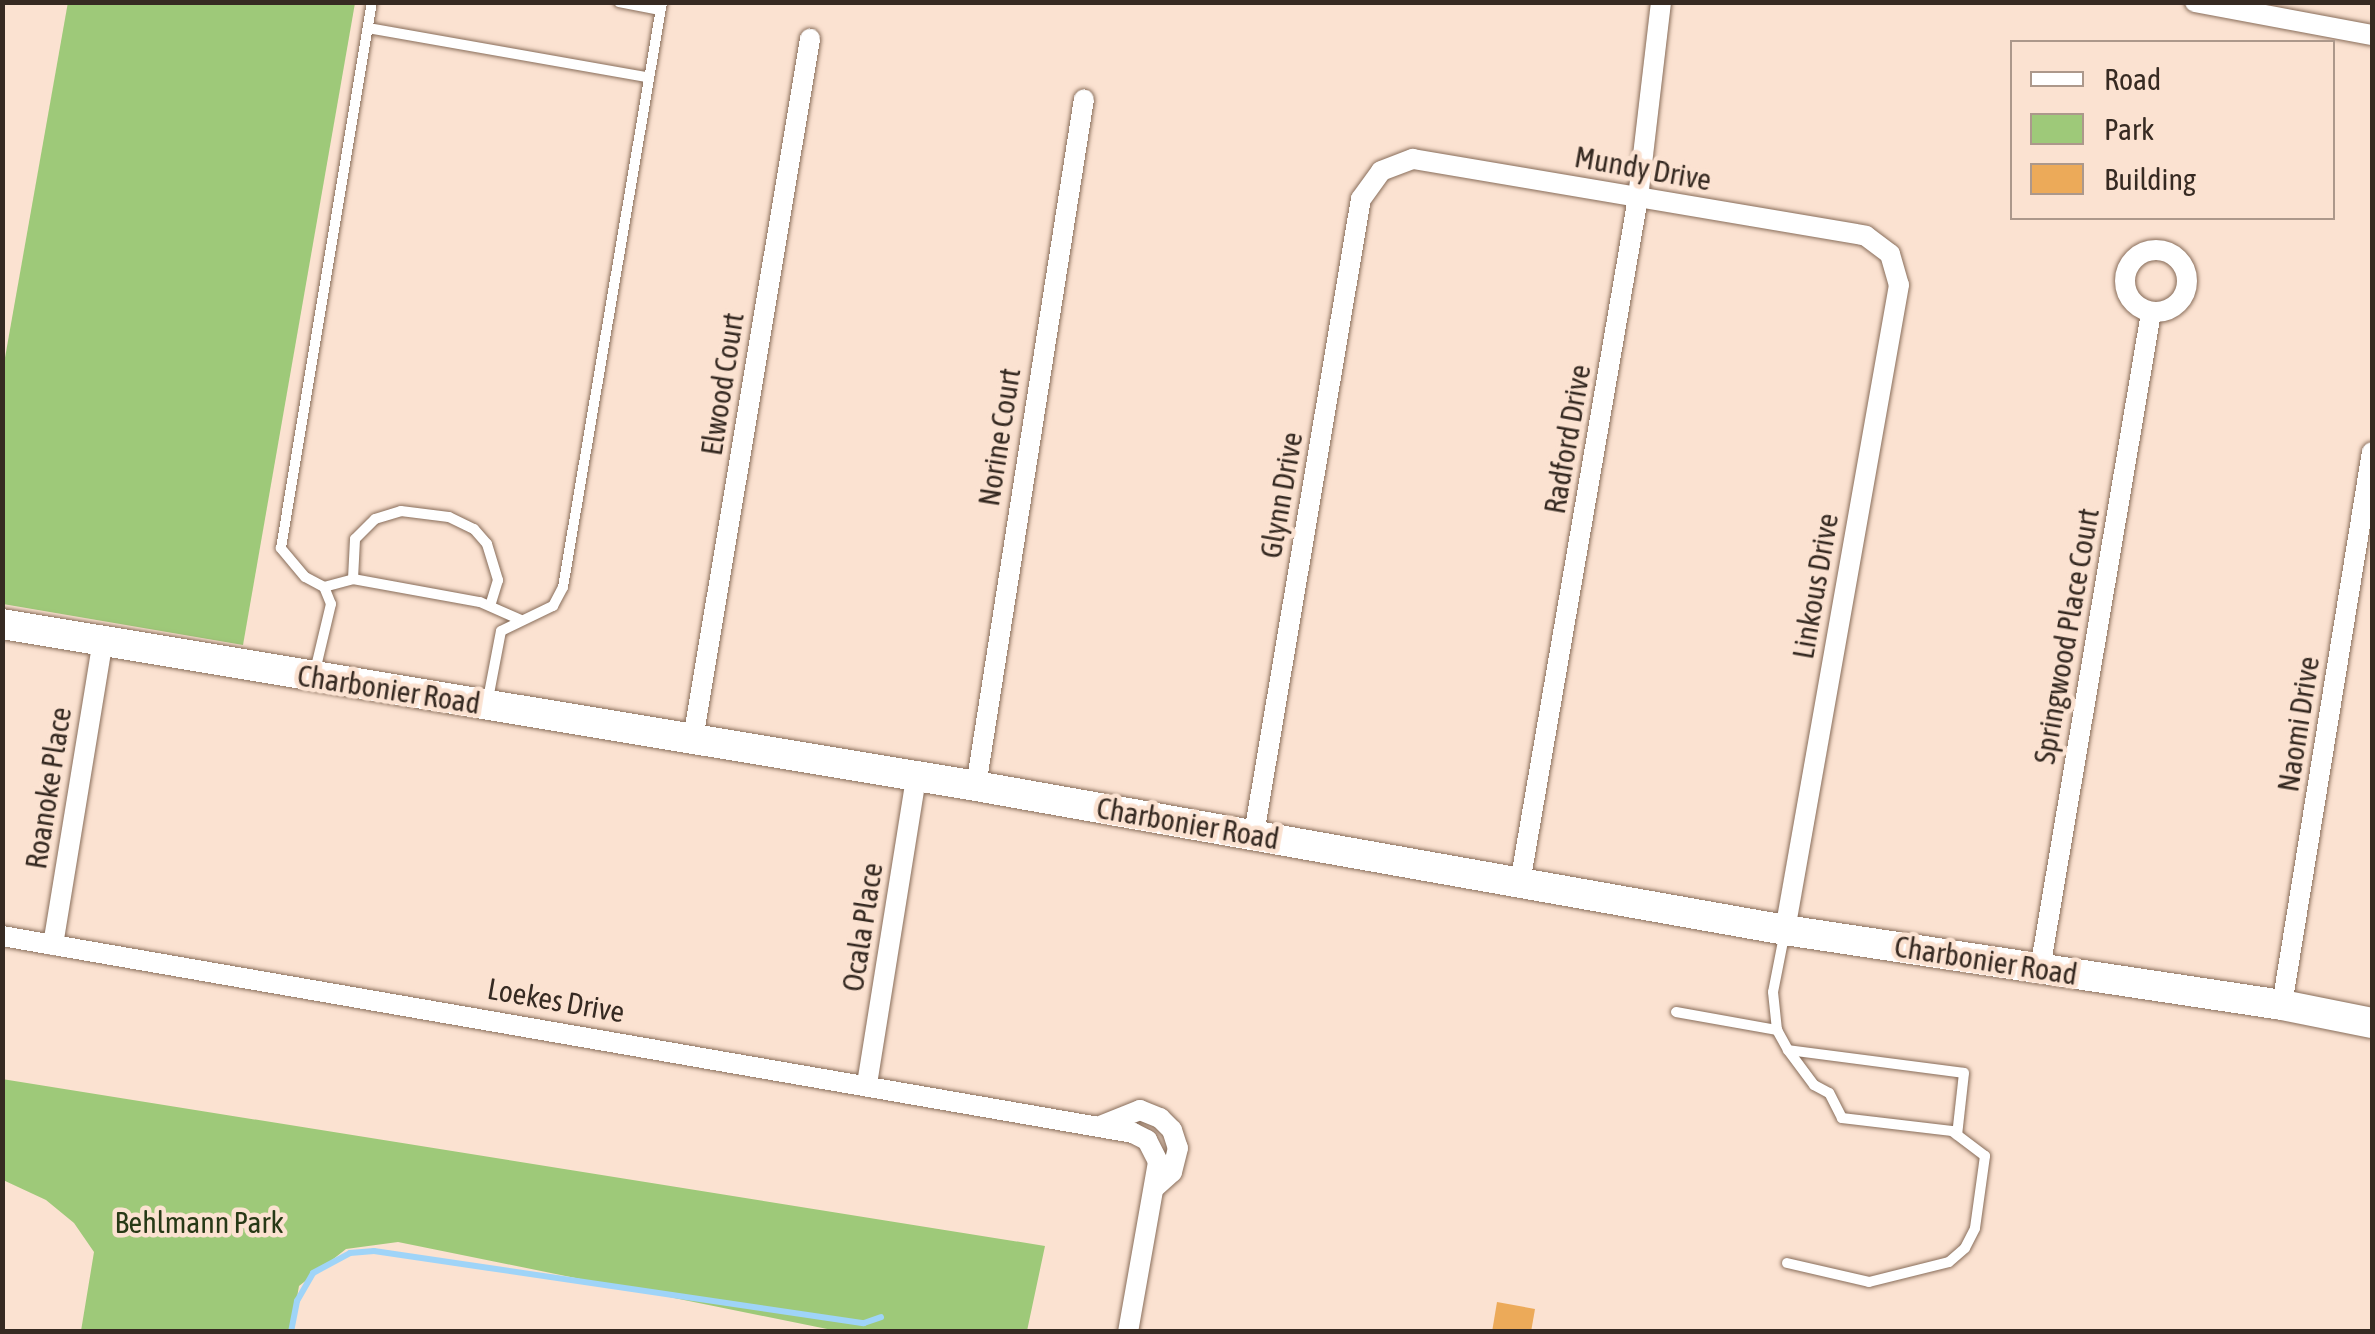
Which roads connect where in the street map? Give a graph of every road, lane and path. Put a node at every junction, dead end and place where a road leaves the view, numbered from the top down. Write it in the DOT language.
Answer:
graph roads {
  1 [pos="372,2"];
  2 [pos="619,2"];
  3 [pos="1661,2"];
  4 [pos="2195,2"];
  5 [pos="661,6"];
  6 [pos="368,28"];
  7 [pos="2372,35"];
  8 [pos="810,39"];
  9 [pos="647,77"];
  10 [pos="1084,99"];
  11 [pos="1381,170"];
  12 [pos="1638,198"];
  13 [pos="1890,254"];
  14 [pos="2151,312"];
  15 [pos="2372,452"];
  16 [pos="353,580"];
  17 [pos="324,587"];
  18 [pos="490,606"];
  19 [pos="521,620"];
  20 [pos="2,624"];
  21 [pos="103,641"];
  22 [pos="314,676"];
  23 [pos="487,705"];
  24 [pos="693,739"];
  25 [pos="916,778"];
  26 [pos="976,786"];
  27 [pos="1254,834"];
  28 [pos="1520,884"];
  29 [pos="1785,930"];
  30 [pos="2,936"];
  31 [pos="53,945"];
  32 [pos="2040,969"];
  33 [pos="2282,1005"];
  34 [pos="1676,1012"];
  35 [pos="2372,1023"];
  36 [pos="1777,1030"];
  37 [pos="1788,1050"];
  38 [pos="867,1084"];
  39 [pos="1814,1085"];
  40 [pos="1820,1100"];
  41 [pos="1958,1135"];
  42 [pos="1787,1263"];
  43 [pos="1128,1332"];
  1 -- 6 [label="lane"];
  2 -- 5 [label="lane"];
  3 -- 12 [label="street, Radford Drive"];
  4 -- 7 [label="street"];
  5 -- 9 [label="lane"];
  6 -- 9 [label="lane"];
  6 -- 17 [label="lane"];
  8 -- 24 [label="street, Elwood Court"];
  9 -- 19 [label="lane"];
  10 -- 26 [label="street, Norine Court"];
  11 -- 12 [label="street, Mundy Drive"];
  11 -- 27 [label="street, Glynn Drive"];
  12 -- 13 [label="street, Mundy Drive"];
  12 -- 28 [label="street, Radford Drive"];
  13 -- 29 [label="street, Linkous Drive"];
  14 -- 32 [label="street, Springwood Place Court"];
  15 -- 33 [label="street, Naomi Drive"];
  16 -- 17 [label="lane"];
  16 -- 18 [label="lane"];
  16 -- 18 [label="lane"];
  17 -- 22 [label="lane"];
  18 -- 19 [label="lane"];
  19 -- 23 [label="lane"];
  20 -- 21 [label="main road, Charbonier Road"];
  21 -- 22 [label="main road, Charbonier Road"];
  21 -- 31 [label="street, Roanoke Place"];
  22 -- 23 [label="main road, Charbonier Road"];
  23 -- 24 [label="main road, Charbonier Road"];
  24 -- 25 [label="main road, Charbonier Road"];
  25 -- 26 [label="main road, Charbonier Road"];
  25 -- 38 [label="street, Ocala Place"];
  26 -- 27 [label="main road, Charbonier Road"];
  27 -- 28 [label="main road, Charbonier Road"];
  28 -- 29 [label="main road, Charbonier Road"];
  29 -- 32 [label="main road, Charbonier Road"];
  29 -- 36 [label="lane"];
  30 -- 31 [label="street, Loekes Drive"];
  31 -- 38 [label="street, Loekes Drive"];
  32 -- 33 [label="main road, Charbonier Road"];
  33 -- 35 [label="main road, Charbonier Road"];
  34 -- 36 [label="lane"];
  36 -- 37 [label="lane"];
  37 -- 39 [label="lane"];
  37 -- 41 [label="lane"];
  38 -- 43 [label="street, Loekes Drive"];
  39 -- 40 [label="lane"];
  39 -- 41 [label="lane"];
  41 -- 42 [label="lane"];
}
